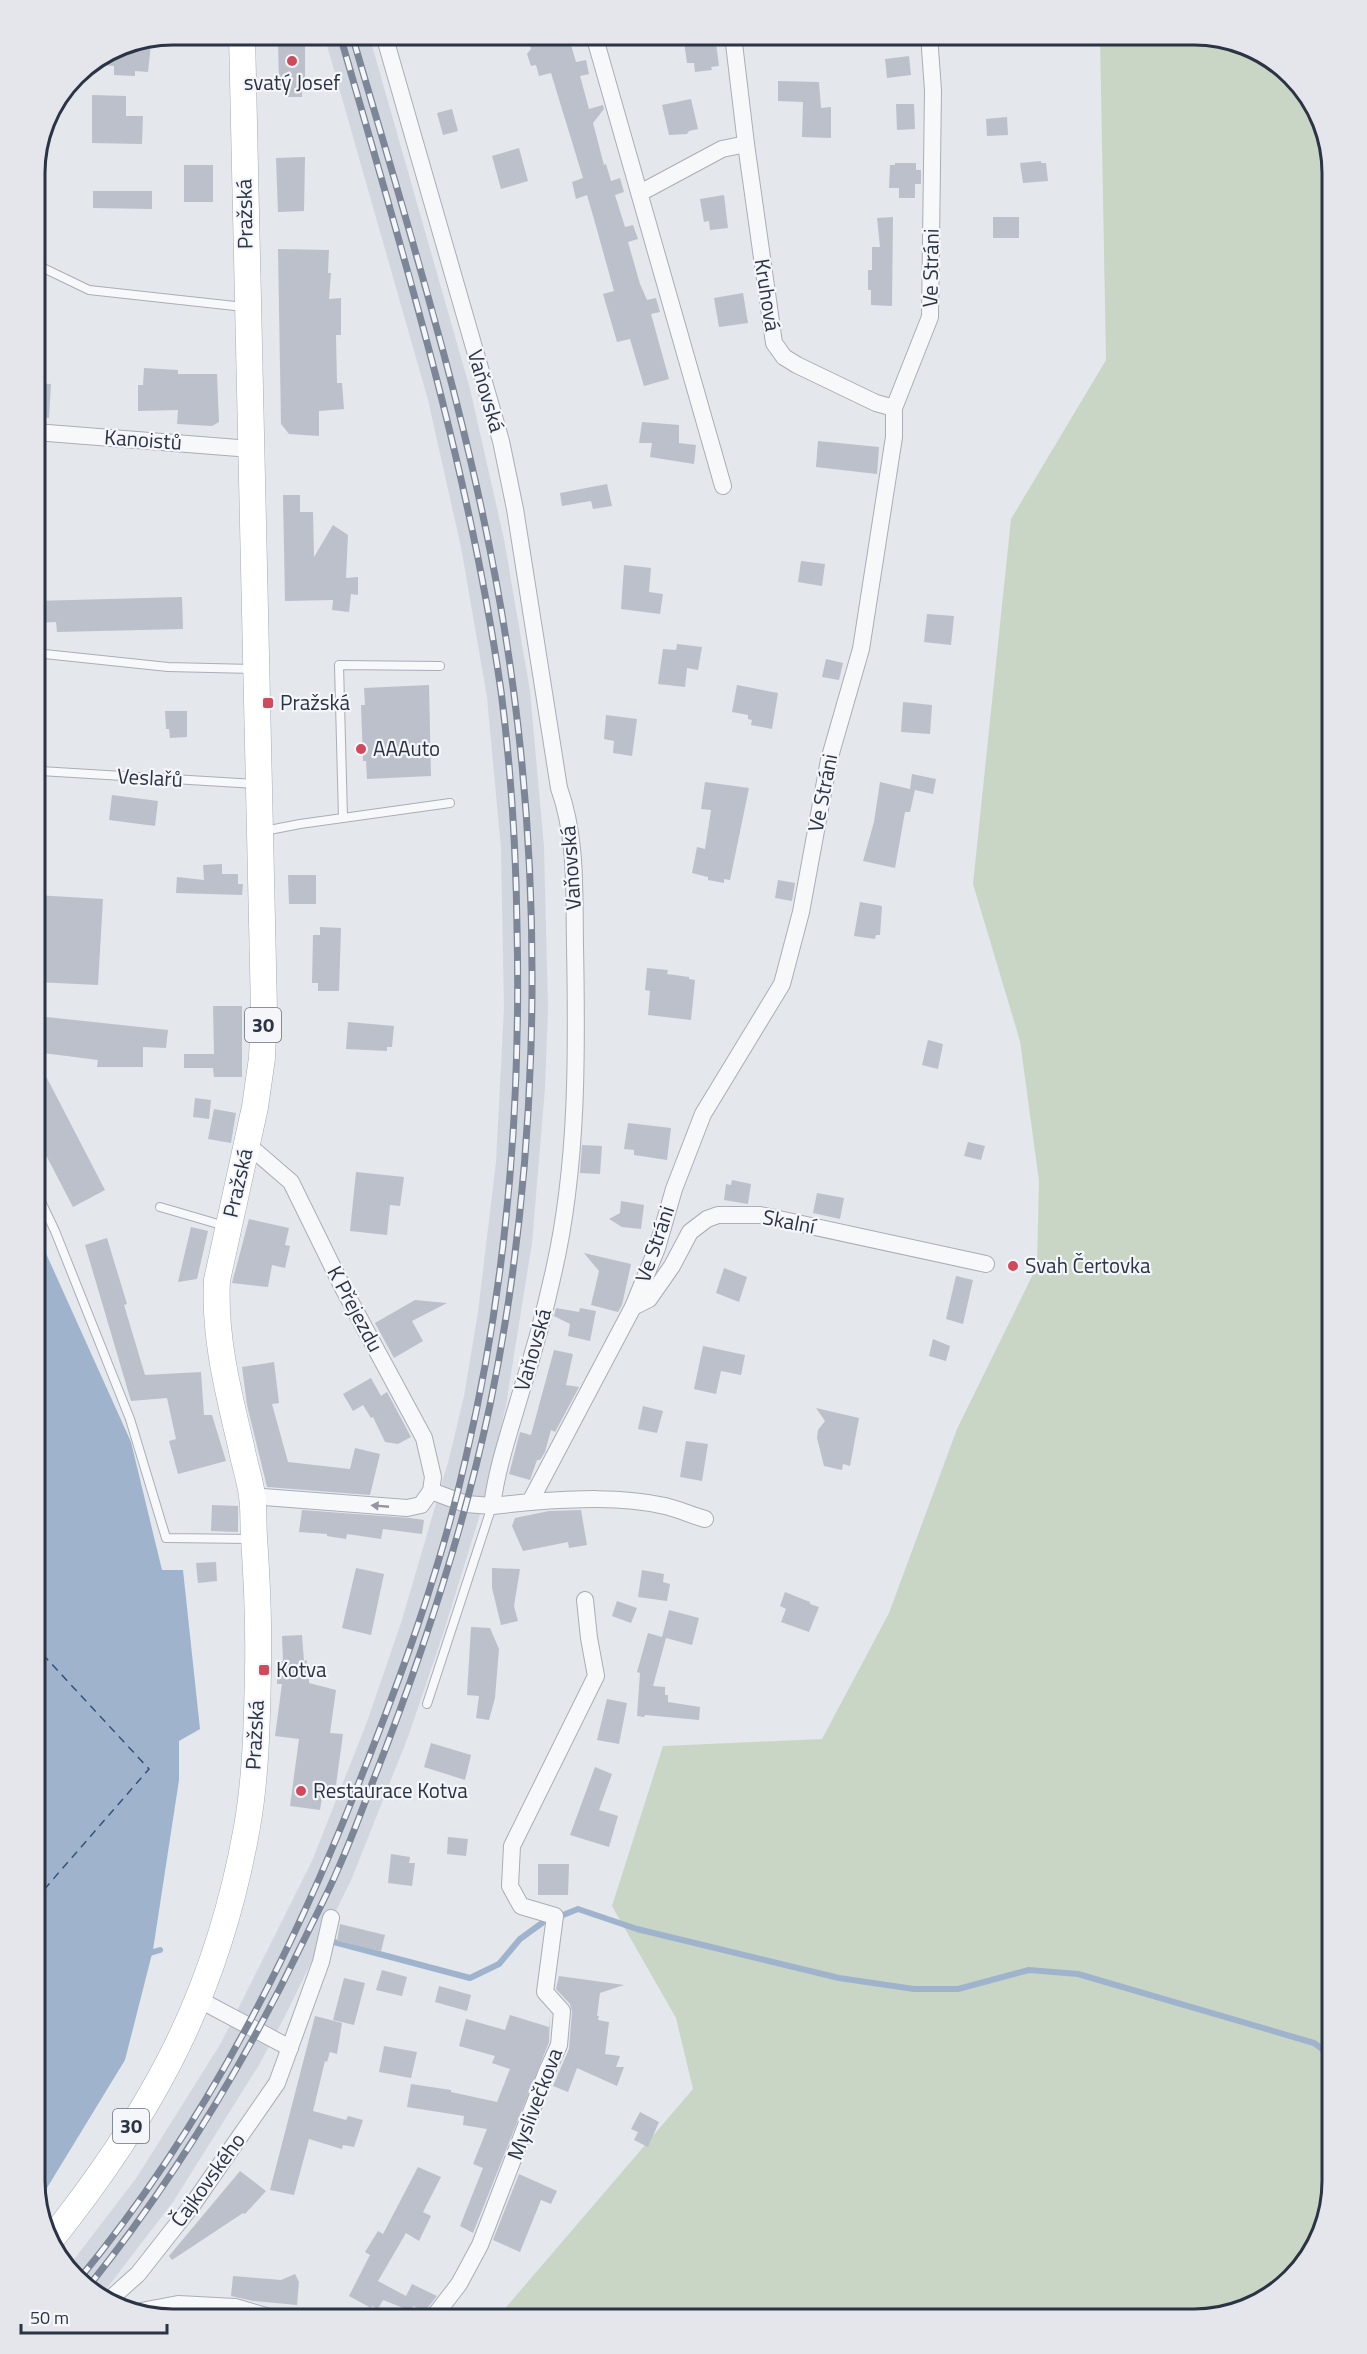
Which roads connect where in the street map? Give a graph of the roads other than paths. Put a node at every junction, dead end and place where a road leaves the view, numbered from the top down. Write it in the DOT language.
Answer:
graph roads {
  1 [pos="242,45"];
  2 [pos="387,45"];
  3 [pos="597,45"];
  4 [pos="734,45"];
  5 [pos="930,45"];
  6 [pos="746,144"];
  7 [pos="640,193"];
  8 [pos="45,269"];
  9 [pos="248,307"];
  10 [pos="894,408"];
  11 [pos="45,433"];
  12 [pos="251,449"];
  13 [pos="723,486"];
  14 [pos="45,654"];
  15 [pos="440,666"];
  16 [pos="256,669"];
  17 [pos="45,771"];
  18 [pos="259,784"];
  19 [pos="450,803"];
  20 [pos="343,818"];
  21 [pos="260,832"];
  22 [pos="247,1144"];
  23 [pos="160,1207"];
  24 [pos="45,1210"];
  25 [pos="228,1227"];
  26 [pos="986,1264"];
  27 [pos="633,1307"];
  28 [pos="431,1491"];
  29 [pos="252,1496"];
  30 [pos="530,1502"];
  31 [pos="492,1506"];
  32 [pos="705,1519"];
  33 [pos="254,1539"];
  34 [pos="585,1600"];
  35 [pos="427,1704"];
  36 [pos="331,1918"];
  37 [pos="198,2000"];
  38 [pos="290,2048"];
  39 [pos="56,2232"];
  40 [pos="115,2295"];
  41 [pos="157,2308"];
  42 [pos="242,2309"];
  43 [pos="440,2309"];
  1 -- 9 [label="main road, Pražská / 30"];
  2 -- 31 [label="street, Vaňovská"];
  3 -- 7 [label="street"];
  4 -- 6 [label="street, Kruhová"];
  5 -- 10 [label="street, Ve Stráni"];
  6 -- 7 [label="street"];
  6 -- 10 [label="street, Kruhová"];
  7 -- 13 [label="street"];
  8 -- 9 [label="lane"];
  9 -- 12 [label="main road, Pražská / 30"];
  10 -- 27 [label="street, Ve Stráni"];
  11 -- 12 [label="street, Kanoistů"];
  12 -- 16 [label="main road, Pražská / 30"];
  14 -- 16 [label="lane"];
  15 -- 20 [label="lane"];
  16 -- 18 [label="main road, Pražská / 30"];
  17 -- 18 [label="lane, Veslařů"];
  18 -- 21 [label="main road, Pražská / 30"];
  19 -- 20 [label="lane"];
  20 -- 21 [label="lane"];
  21 -- 22 [label="main road, Pražská / 30"];
  22 -- 25 [label="main road, Pražská / 30"];
  22 -- 28 [label="street, K Přejezdu"];
  23 -- 25 [label="lane"];
  24 -- 33 [label="lane"];
  25 -- 29 [label="main road, Pražská / 30"];
  26 -- 27 [label="street, Skalní"];
  27 -- 30 [label="street, Ve Stráni"];
  28 -- 29 [label="street, one-way"];
  28 -- 31 [label="street"];
  29 -- 33 [label="main road, Pražská / 30"];
  30 -- 31 [label="street"];
  30 -- 32 [label="street"];
  31 -- 35 [label="lane, Vaňovská"];
  33 -- 37 [label="main road, Pražská / 30"];
  34 -- 43 [label="street, Myslivečkova"];
  36 -- 38 [label="street, Čajkovského"];
  37 -- 38 [label="street"];
  37 -- 39 [label="main road, Pražská / 30"];
  38 -- 40 [label="street, Čajkovského"];
  41 -- 42 [label="street"];
}
